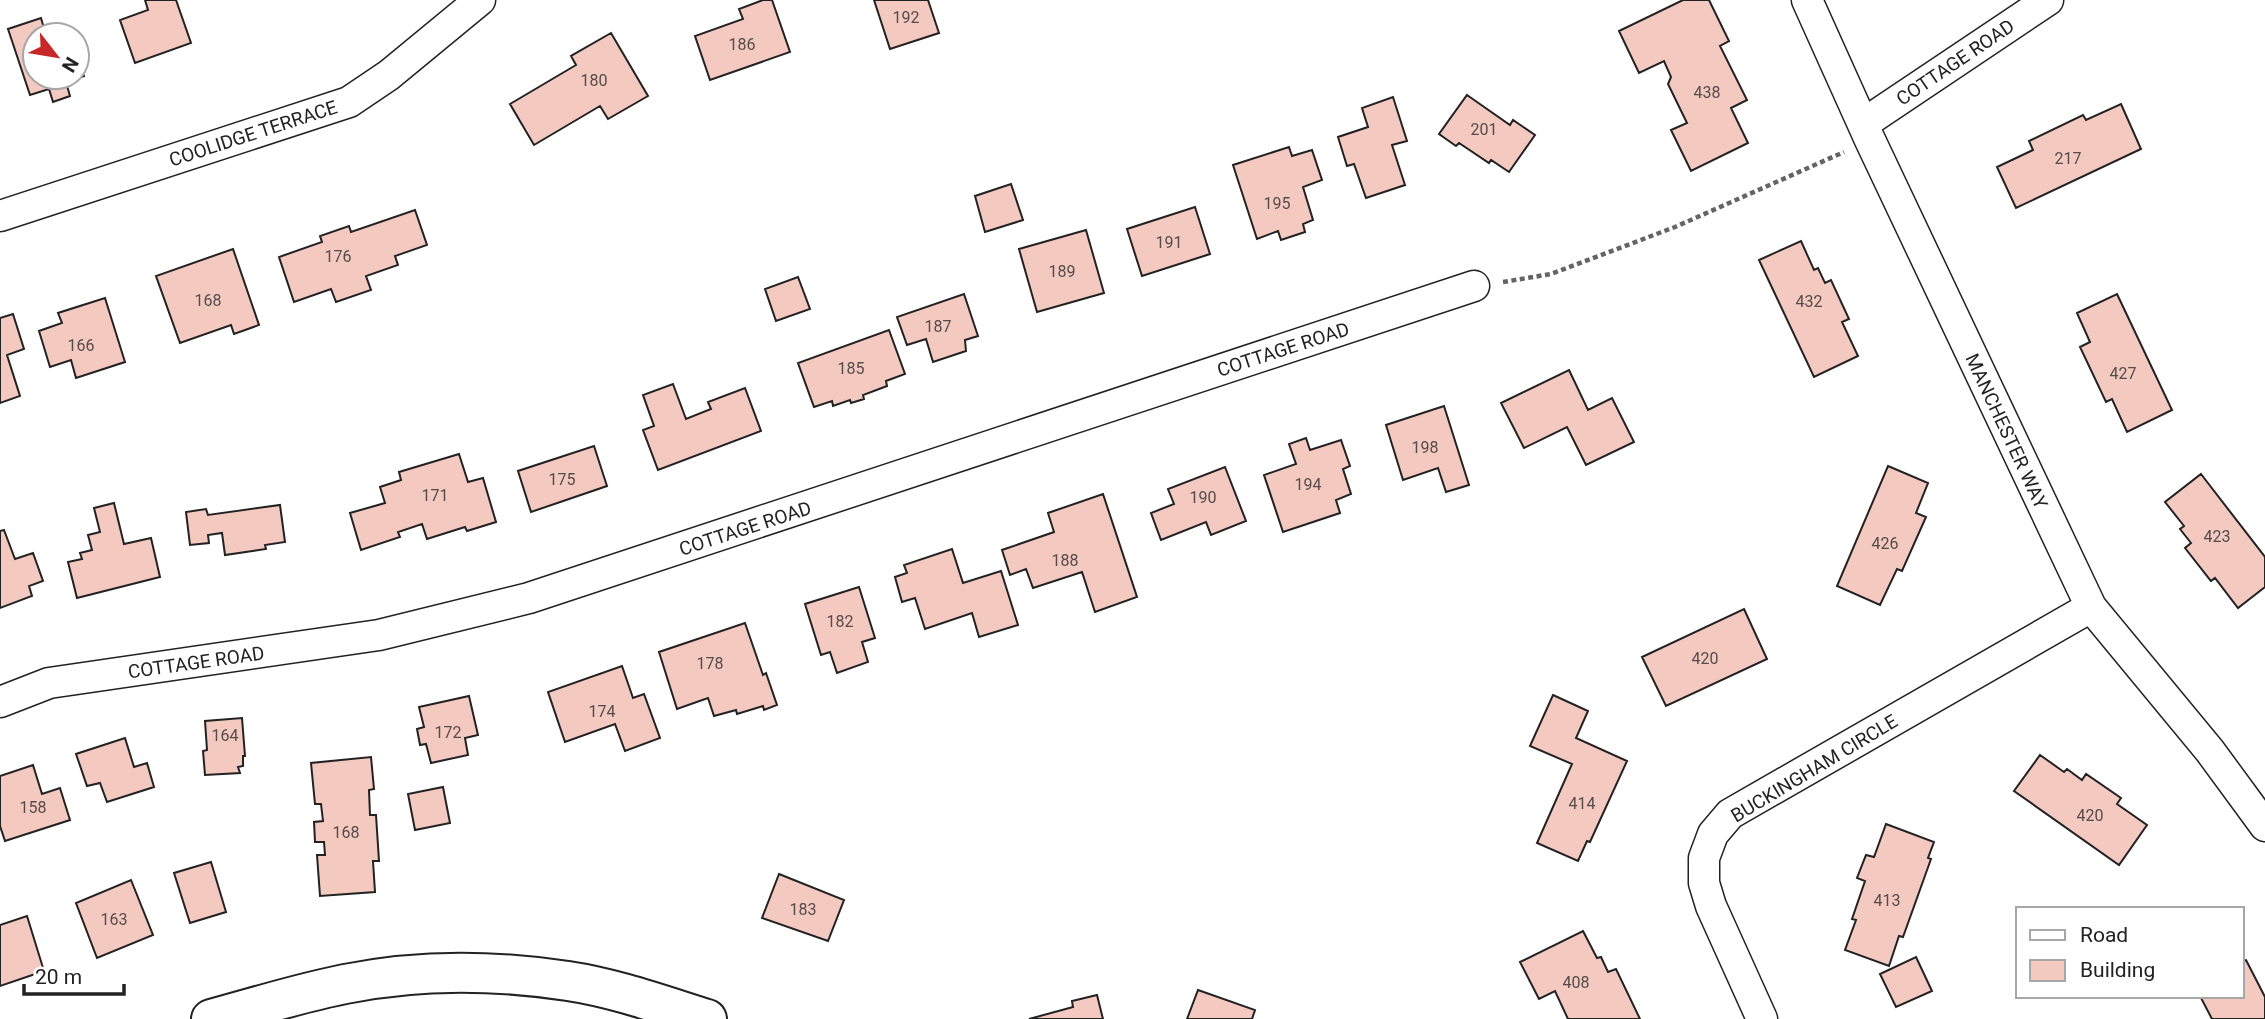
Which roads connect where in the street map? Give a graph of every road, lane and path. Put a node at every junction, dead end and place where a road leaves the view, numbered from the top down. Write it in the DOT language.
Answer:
graph roads {
  1 [pos="480,0"];
  2 [pos="1807,0"];
  3 [pos="2048,0"];
  4 [pos="1867,132"];
  5 [pos="0,216"];
  6 [pos="1474,286"];
  7 [pos="2091,607"];
  8 [pos="0,702"];
  9 [pos="2265,826"];
  10 [pos="211,1019"];
  11 [pos="707,1019"];
  12 [pos="1762,1019"];
  1 -- 5 [label="street, COOLIDGE TERRACE"];
  2 -- 4 [label="street, MANCHESTER WAY"];
  3 -- 4 [label="street, COTTAGE ROAD"];
  4 -- 6 [label="path"];
  4 -- 7 [label="street, MANCHESTER WAY"];
  6 -- 8 [label="street, COTTAGE ROAD"];
  7 -- 9 [label="street, MANCHESTER WAY"];
  7 -- 12 [label="street, BUCKINGHAM CIRCLE"];
  10 -- 11 [label="main road"];
}
